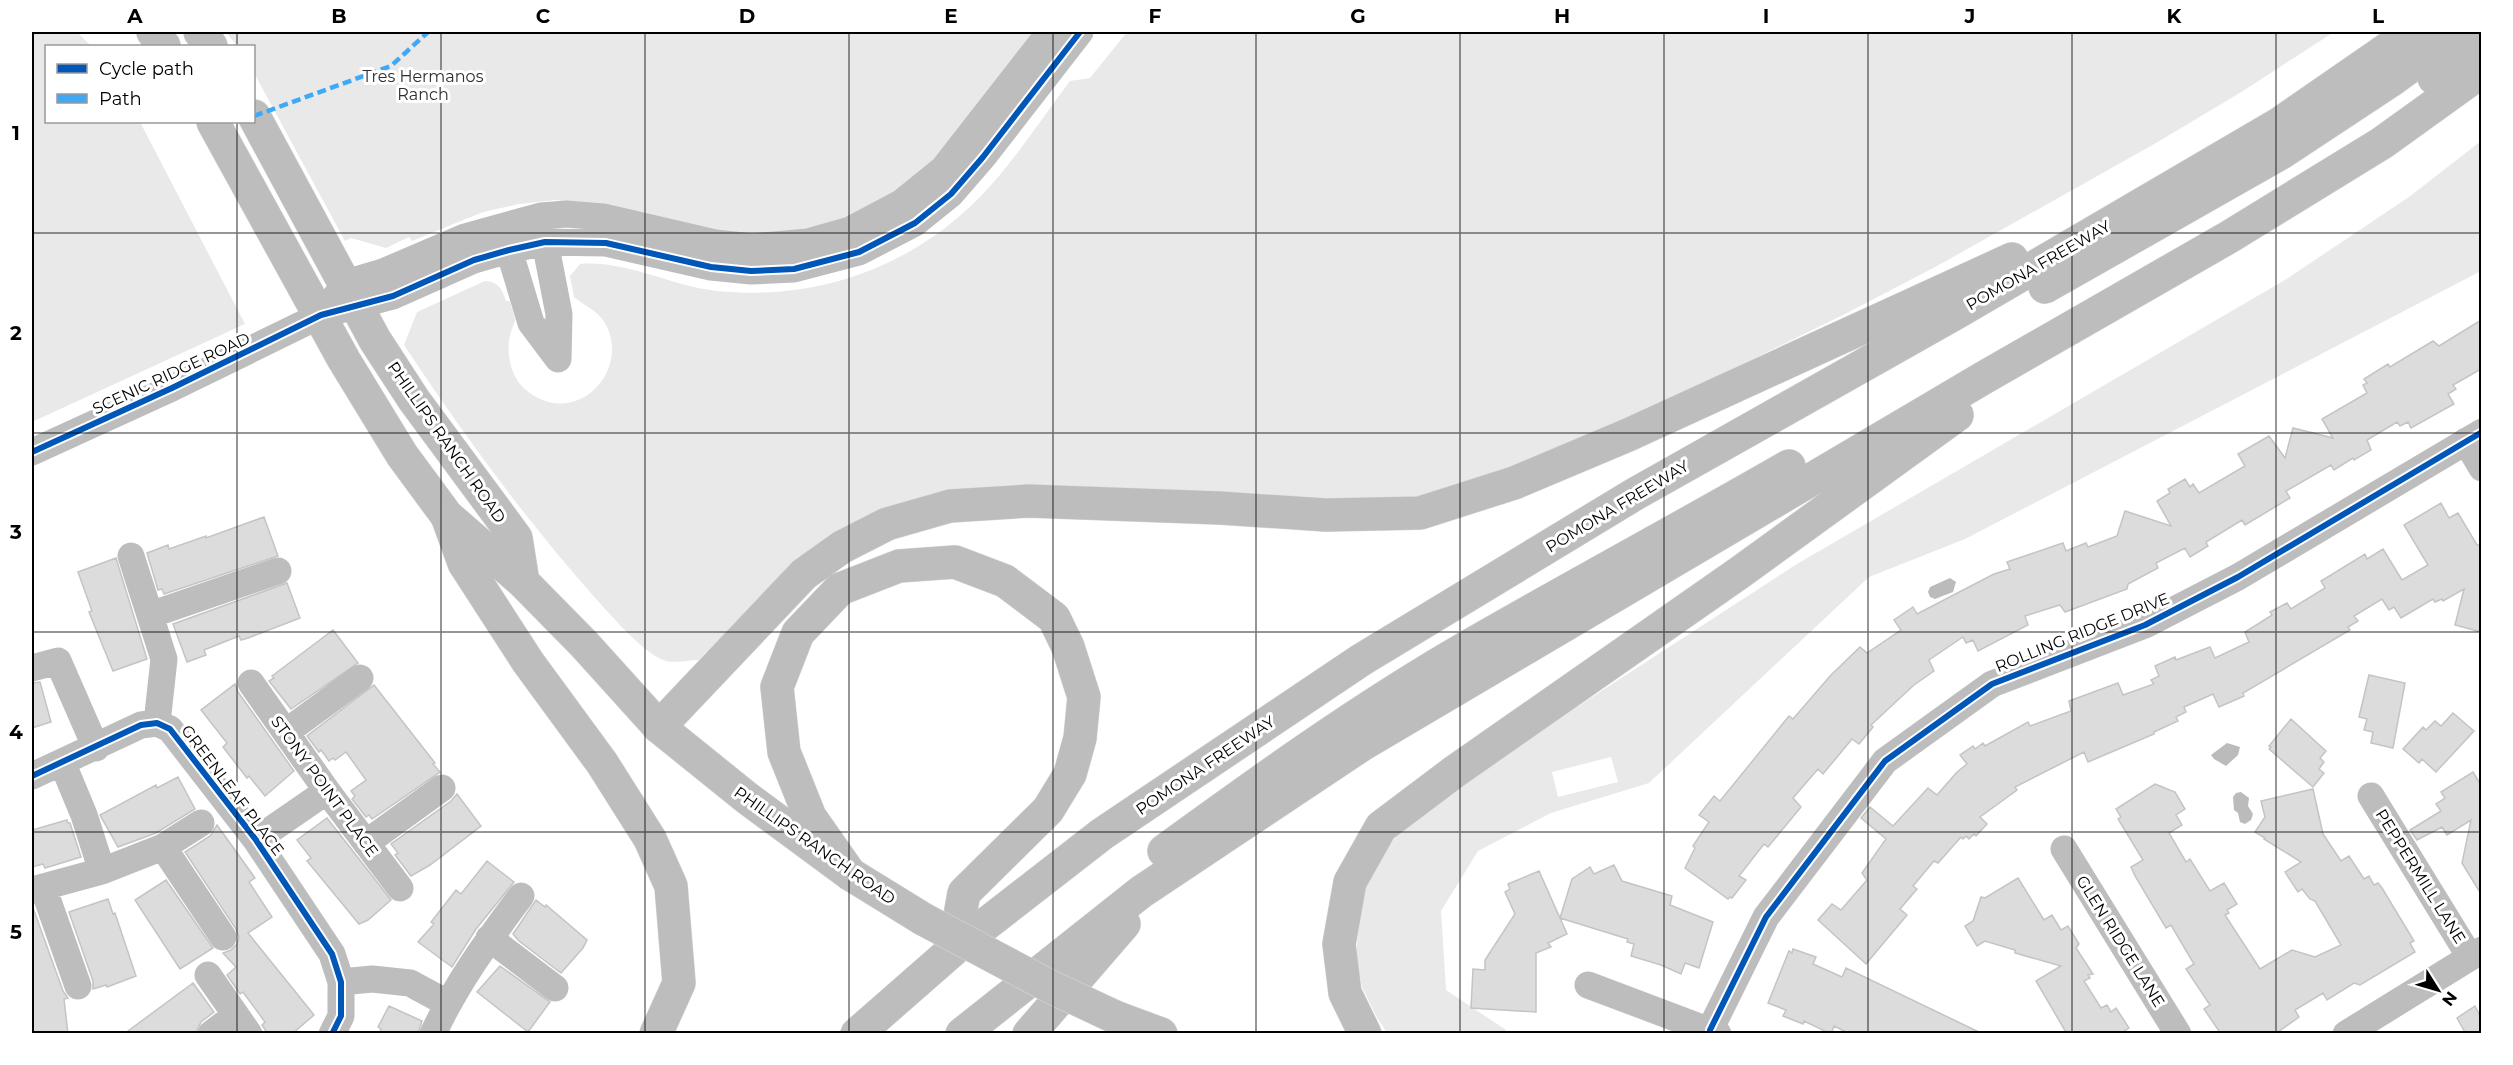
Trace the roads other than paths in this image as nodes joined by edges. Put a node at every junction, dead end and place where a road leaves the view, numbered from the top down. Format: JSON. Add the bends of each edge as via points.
{"nodes":[{"id":1,"x":153,"y":32,"type":"edge"},
{"id":2,"x":200,"y":32,"type":"edge"},
{"id":3,"x":1050,"y":32,"type":"edge"},
{"id":4,"x":1080,"y":32,"type":"edge"},
{"id":5,"x":2412,"y":32,"type":"edge"},
{"id":6,"x":2457,"y":32,"type":"edge"},
{"id":7,"x":2481,"y":42,"type":"edge"},
{"id":8,"x":163,"y":45,"type":"edge"},
{"id":9,"x":210,"y":45,"type":"edge"},
{"id":10,"x":2481,"y":71,"type":"edge"},
{"id":11,"x":255,"y":118,"type":"edge"},
{"id":12,"x":214,"y":123,"type":"edge"},
{"id":13,"x":2169,"y":188,"type":"junction"},
{"id":14,"x":545,"y":242,"type":"junction"},
{"id":15,"x":509,"y":250,"type":"junction"},
{"id":16,"x":352,"y":295,"type":"junction"},
{"id":17,"x":2104,"y":309,"type":"junction"},
{"id":18,"x":321,"y":315,"type":"junction"},
{"id":19,"x":1812,"y":394,"type":"junction"},
{"id":20,"x":2474,"y":437,"type":"edge"},
{"id":21,"x":32,"y":452,"type":"edge"},
{"id":22,"x":2481,"y":468,"type":"edge"},
{"id":23,"x":447,"y":516,"type":"junction"},
{"id":24,"x":131,"y":556,"type":"dead end"},
{"id":25,"x":278,"y":571,"type":"dead end"},
{"id":26,"x":523,"y":582,"type":"junction"},
{"id":27,"x":150,"y":615,"type":"junction"},
{"id":28,"x":32,"y":668,"type":"edge"},
{"id":29,"x":360,"y":678,"type":"dead end"},
{"id":30,"x":251,"y":683,"type":"dead end"},
{"id":31,"x":157,"y":723,"type":"junction"},
{"id":32,"x":659,"y":727,"type":"junction"},
{"id":33,"x":286,"y":732,"type":"junction"},
{"id":34,"x":96,"y":748,"type":"junction"},
{"id":35,"x":62,"y":762,"type":"junction"},
{"id":36,"x":32,"y":776,"type":"edge"},
{"id":37,"x":442,"y":788,"type":"dead end"},
{"id":38,"x":327,"y":791,"type":"junction"},
{"id":39,"x":2371,"y":796,"type":"dead end"},
{"id":40,"x":201,"y":823,"type":"dead end"},
{"id":41,"x":256,"y":840,"type":"junction"},
{"id":42,"x":366,"y":843,"type":"junction"},
{"id":43,"x":163,"y":847,"type":"junction"},
{"id":44,"x":2064,"y":849,"type":"dead end"},
{"id":45,"x":102,"y":872,"type":"junction"},
{"id":46,"x":1169,"y":873,"type":"junction"},
{"id":47,"x":850,"y":874,"type":"junction"},
{"id":48,"x":400,"y":888,"type":"dead end"},
{"id":49,"x":37,"y":889,"type":"edge"},
{"id":50,"x":521,"y":896,"type":"dead end"},
{"id":51,"x":222,"y":937,"type":"dead end"},
{"id":52,"x":489,"y":938,"type":"junction"},
{"id":53,"x":954,"y":949,"type":"junction"},
{"id":54,"x":2476,"y":953,"type":"edge"},
{"id":55,"x":208,"y":975,"type":"dead end"},
{"id":56,"x":341,"y":982,"type":"junction"},
{"id":57,"x":1588,"y":985,"type":"dead end"},
{"id":58,"x":78,"y":986,"type":"dead end"},
{"id":59,"x":555,"y":988,"type":"dead end"},
{"id":60,"x":902,"y":994,"type":"junction"},
{"id":61,"x":447,"y":1003,"type":"junction"},
{"id":62,"x":993,"y":1009,"type":"junction"},
{"id":63,"x":243,"y":1024,"type":"edge"},
{"id":64,"x":1124,"y":1025,"type":"edge"},
{"id":65,"x":1714,"y":1032,"type":"edge"},
{"id":66,"x":211,"y":1034,"type":"edge"},
{"id":67,"x":332,"y":1034,"type":"edge"},
{"id":68,"x":433,"y":1034,"type":"edge"},
{"id":69,"x":656,"y":1034,"type":"edge"},
{"id":70,"x":857,"y":1034,"type":"edge"},
{"id":71,"x":884,"y":1034,"type":"edge"},
{"id":72,"x":962,"y":1034,"type":"edge"},
{"id":73,"x":1029,"y":1034,"type":"edge"},
{"id":74,"x":1161,"y":1034,"type":"edge"},
{"id":75,"x":1365,"y":1034,"type":"edge"},
{"id":76,"x":2178,"y":1034,"type":"edge"},
{"id":77,"x":2346,"y":1034,"type":"edge"}],
"edges":[{"from":1,"to":8,"type":"main road"},
{"from":2,"to":9,"type":"main road"},
{"from":3,"to":16,"type":"street","via":[[943,169],[901,203],[850,230],[808,242],[752,247],[715,243],[603,217],[541,216],[465,237],[383,272]]},
{"from":4,"to":14,"type":"street","via":[[951,194],[915,223],[859,252],[794,269],[751,271],[711,267],[617,244]]},
{"from":5,"to":13,"type":"main road","name":"POMONA FREEWAY","via":[[2279,124]]},
{"from":6,"to":19,"type":"main road","via":[[2281,153],[1869,386]]},
{"from":7,"to":62,"type":"main road","via":[[2315,163],[1468,647],[1355,718],[1235,799],[1036,948]]},
{"from":10,"to":17,"type":"main road","via":[[2361,155]]},
{"from":11,"to":16,"type":"main road","name":"PHILLIPS RANCH ROAD"},
{"from":12,"to":18,"type":"main road","name":"PHILLIPS RANCH ROAD"},
{"from":13,"to":19,"type":"main road","name":"POMONA FREEWAY"},
{"from":13,"to":32,"type":"main road","via":[[1628,435],[1514,483],[1420,513],[1326,515],[1029,501],[950,506],[887,524],[842,547],[804,574]]},
{"from":14,"to":15,"type":"street"},
{"from":14,"to":15,"type":"street","via":[[560,314],[558,359],[531,323]]},
{"from":15,"to":16,"type":"street","via":[[474,260],[393,296]]},
{"from":16,"to":18,"type":"street","name":"SCENIC RIDGE ROAD"},
{"from":16,"to":26,"type":"main road","name":"PHILLIPS RANCH ROAD","via":[[375,340],[414,400],[516,538]]},
{"from":17,"to":46,"type":"main road","via":[[1363,744]]},
{"from":17,"to":75,"type":"main road","via":[[1381,827],[1350,882],[1339,944],[1345,993]]},
{"from":18,"to":21,"type":"street","name":"SCENIC RIDGE ROAD"},
{"from":18,"to":23,"type":"main road","name":"PHILLIPS RANCH ROAD","via":[[402,455]]},
{"from":19,"to":53,"type":"main road","name":"POMONA FREEWAY","via":[[1635,494],[1361,660],[1102,834]]},
{"from":20,"to":22,"type":"street"},
{"from":20,"to":65,"type":"street","name":"ROLLING RIDGE DRIVE","via":[[2238,577],[2145,625],[1992,684],[1885,762],[1766,917]]},
{"from":23,"to":26,"type":"main road","name":"PHILLIPS RANCH ROAD"},
{"from":23,"to":69,"type":"main road","via":[[464,563],[528,662],[602,763],[650,839],[670,886],[679,983]]},
{"from":24,"to":27,"type":"street"},
{"from":25,"to":27,"type":"street"},
{"from":26,"to":32,"type":"main road","name":"PHILLIPS RANCH ROAD"},
{"from":27,"to":31,"type":"street","via":[[164,659]]},
{"from":28,"to":34,"type":"street","via":[[58,661]]},
{"from":29,"to":33,"type":"street"},
{"from":30,"to":33,"type":"street","name":"STONY POINT PLACE"},
{"from":31,"to":34,"type":"street","name":"GREENLEAF PLACE","via":[[141,725]]},
{"from":31,"to":41,"type":"street","name":"GREENLEAF PLACE","via":[[170,729]]},
{"from":32,"to":47,"type":"main road","name":"PHILLIPS RANCH ROAD"},
{"from":33,"to":38,"type":"street","name":"STONY POINT PLACE"},
{"from":34,"to":35,"type":"street","name":"GREENLEAF PLACE"},
{"from":35,"to":36,"type":"street","name":"GREENLEAF PLACE"},
{"from":35,"to":45,"type":"street"},
{"from":37,"to":42,"type":"street"},
{"from":38,"to":41,"type":"street"},
{"from":38,"to":42,"type":"street","name":"STONY POINT PLACE"},
{"from":39,"to":54,"type":"street","name":"PEPPERMILL LANE"},
{"from":40,"to":43,"type":"street"},
{"from":41,"to":56,"type":"street","name":"GREENLEAF PLACE","via":[[332,954]]},
{"from":42,"to":48,"type":"street","name":"STONY POINT PLACE"},
{"from":43,"to":45,"type":"street"},
{"from":43,"to":51,"type":"street"},
{"from":44,"to":76,"type":"street","name":"GLEN RIDGE LANE"},
{"from":45,"to":49,"type":"street"},
{"from":46,"to":62,"type":"main road"},
{"from":46,"to":73,"type":"main road"},
{"from":47,"to":53,"type":"main road","via":[[810,817],[784,752],[777,687],[798,633],[840,588],[899,566],[955,562],[1005,581],[1054,618],[1068,646],[1084,697],[1080,738],[1070,774],[1048,810],[964,893]]},
{"from":47,"to":64,"type":"main road","name":"PHILLIPS RANCH ROAD","bridge":true},
{"from":49,"to":58,"type":"street"},
{"from":50,"to":52,"type":"street"},
{"from":52,"to":59,"type":"street"},
{"from":52,"to":61,"type":"street"},
{"from":53,"to":60,"type":"main road","name":"POMONA FREEWAY"},
{"from":54,"to":77,"type":"street"},
{"from":55,"to":63,"type":"street"},
{"from":56,"to":61,"type":"street","via":[[372,979],[410,983]]},
{"from":56,"to":67,"type":"street","name":"GREENLEAF PLACE","via":[[341,1016]]},
{"from":57,"to":65,"type":"street"},
{"from":60,"to":70,"type":"main road","name":"POMONA FREEWAY"},
{"from":60,"to":71,"type":"main road"},
{"from":61,"to":68,"type":"street"},
{"from":62,"to":72,"type":"main road"},
{"from":63,"to":66,"type":"street"},
{"from":64,"to":74,"type":"main road","name":"PHILLIPS RANCH ROAD"}]}
